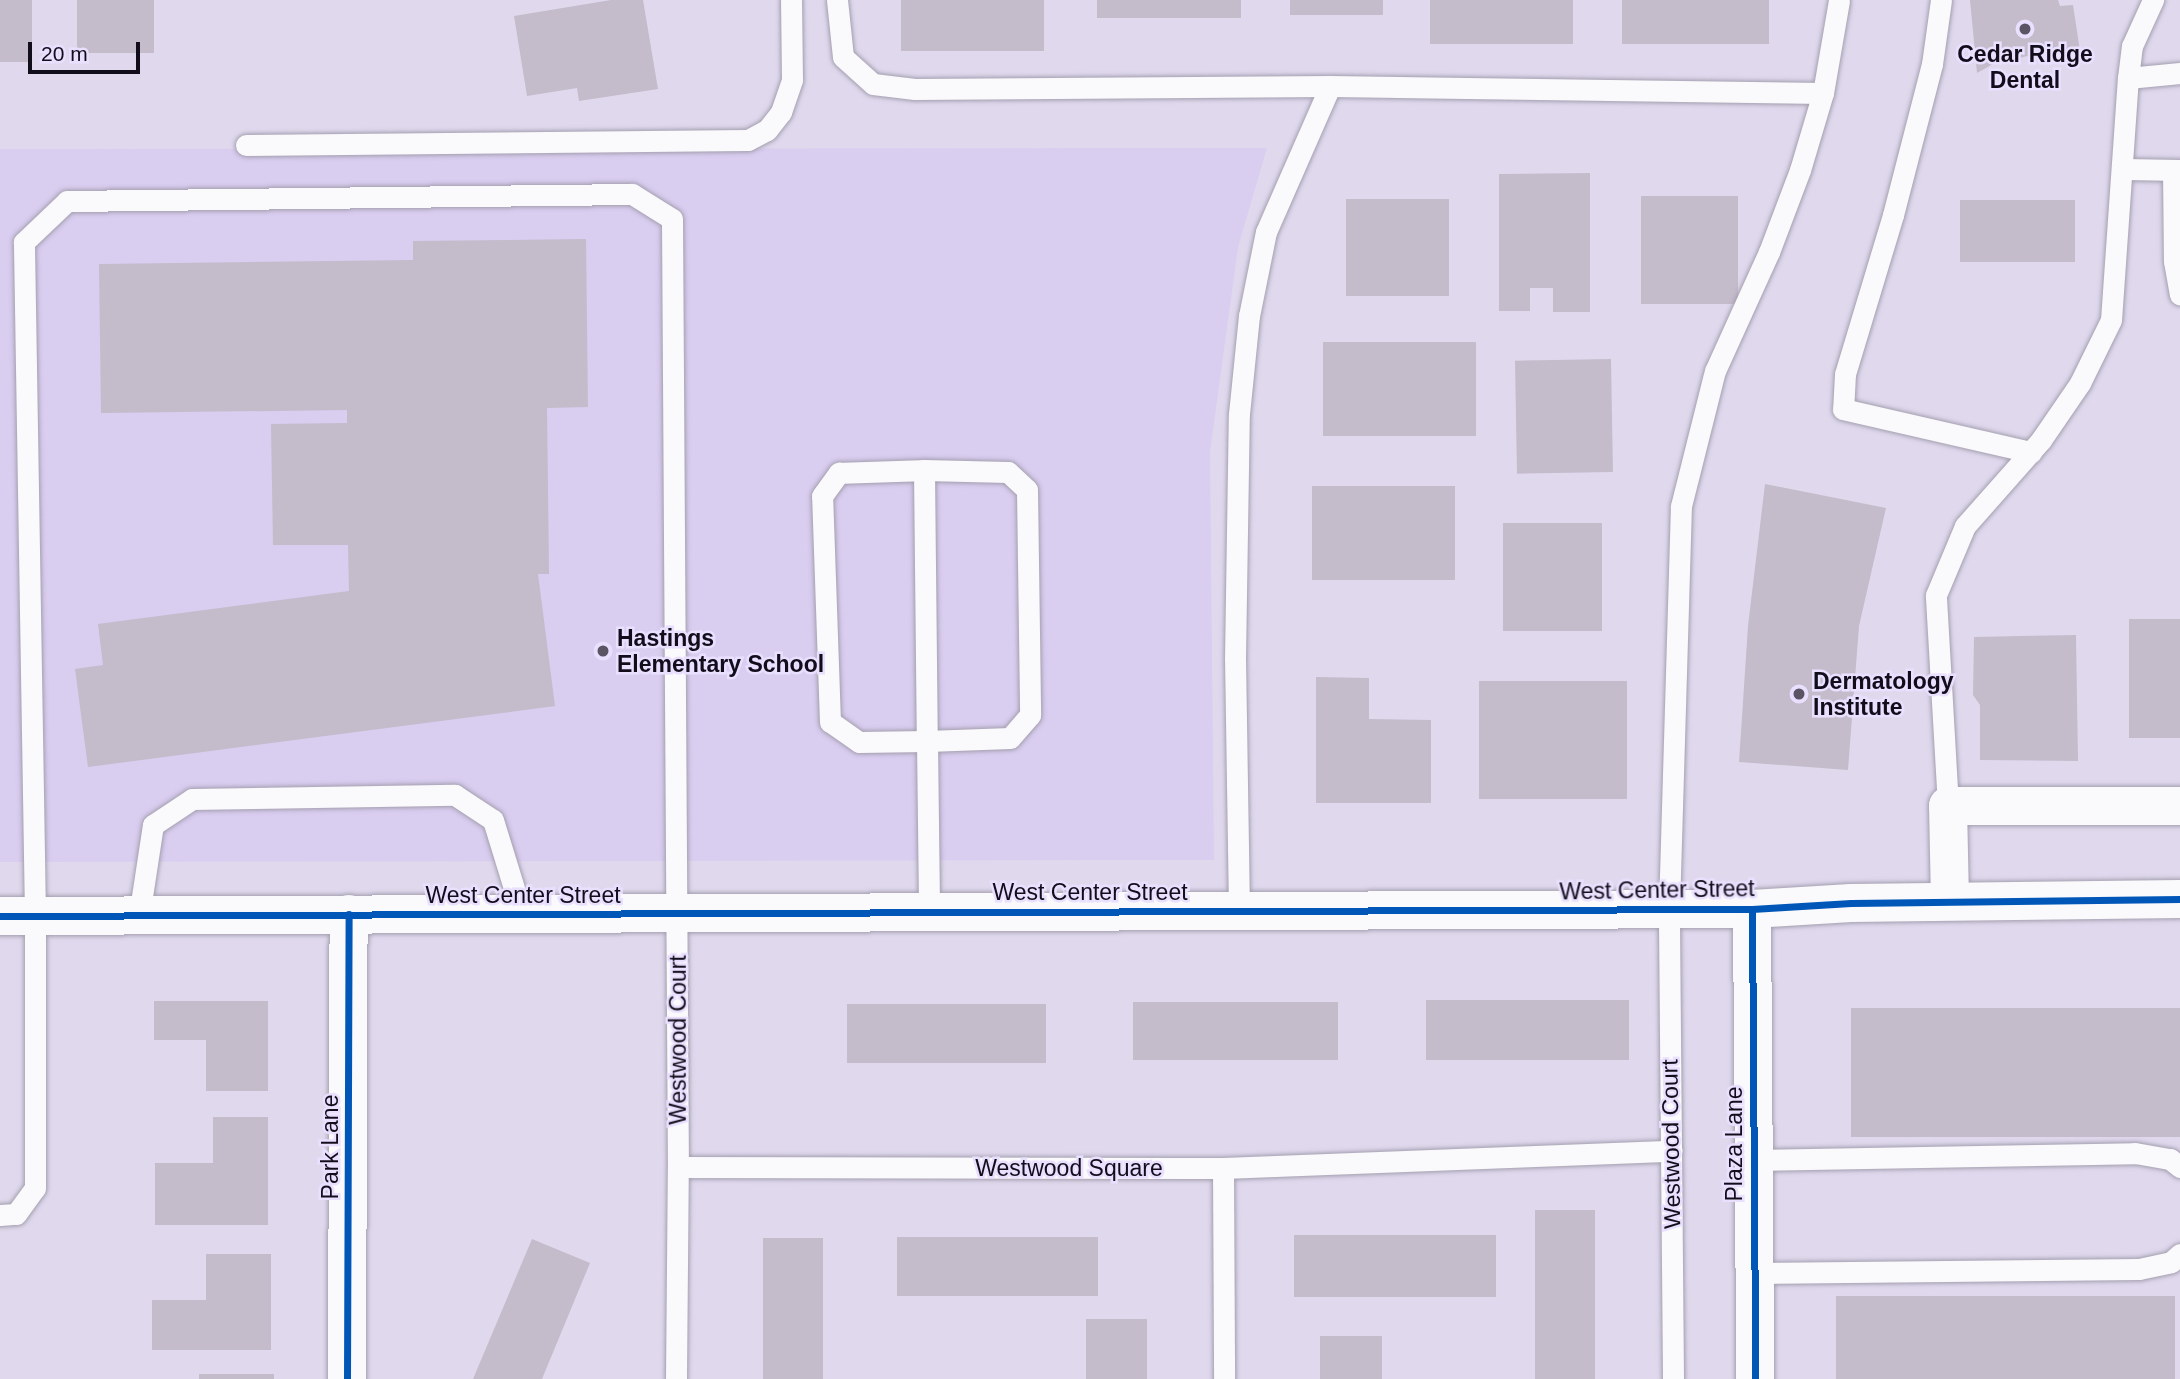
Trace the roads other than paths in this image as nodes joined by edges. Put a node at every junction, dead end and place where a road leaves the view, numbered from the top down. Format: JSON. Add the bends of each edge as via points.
{"nodes":[{"id":1,"x":791,"y":0,"type":"edge"},
{"id":2,"x":837,"y":0,"type":"edge"},
{"id":3,"x":1839,"y":0,"type":"edge"},
{"id":4,"x":1941,"y":0,"type":"edge"},
{"id":5,"x":2153,"y":0,"type":"edge"},
{"id":6,"x":2180,"y":74,"type":"edge"},
{"id":7,"x":2128,"y":78,"type":"junction"},
{"id":8,"x":1330,"y":86,"type":"junction"},
{"id":9,"x":1823,"y":93,"type":"junction"},
{"id":10,"x":246,"y":145,"type":"dead end"},
{"id":11,"x":2124,"y":169,"type":"junction"},
{"id":12,"x":2177,"y":170,"type":"edge"},
{"id":13,"x":2180,"y":294,"type":"edge"},
{"id":14,"x":2031,"y":452,"type":"junction"},
{"id":15,"x":924,"y":470,"type":"junction"},
{"id":16,"x":927,"y":741,"type":"junction"},
{"id":17,"x":1948,"y":806,"type":"junction"},
{"id":18,"x":2180,"y":806,"type":"edge"},
{"id":19,"x":2180,"y":900,"type":"edge"},
{"id":20,"x":1950,"y":901,"type":"junction"},
{"id":21,"x":1669,"y":909,"type":"junction"},
{"id":22,"x":1752,"y":909,"type":"junction"},
{"id":23,"x":1239,"y":911,"type":"junction"},
{"id":24,"x":929,"y":912,"type":"junction"},
{"id":25,"x":677,"y":913,"type":"junction"},
{"id":26,"x":349,"y":914,"type":"junction"},
{"id":27,"x":522,"y":914,"type":"junction"},
{"id":28,"x":18,"y":916,"type":"edge"},
{"id":29,"x":139,"y":916,"type":"junction"},
{"id":30,"x":1672,"y":1151,"type":"junction"},
{"id":31,"x":1753,"y":1160,"type":"junction"},
{"id":32,"x":678,"y":1167,"type":"junction"},
{"id":33,"x":2180,"y":1167,"type":"edge"},
{"id":34,"x":1223,"y":1168,"type":"junction"},
{"id":35,"x":0,"y":1214,"type":"edge"},
{"id":36,"x":2180,"y":1254,"type":"edge"},
{"id":37,"x":1754,"y":1273,"type":"junction"},
{"id":38,"x":346,"y":1379,"type":"edge"},
{"id":39,"x":676,"y":1379,"type":"edge"},
{"id":40,"x":1224,"y":1379,"type":"edge"},
{"id":41,"x":1672,"y":1379,"type":"edge"},
{"id":42,"x":1755,"y":1379,"type":"edge"}],
"edges":[{"from":1,"to":10,"type":"lane","via":[[792,80],[781,112],[767,130],[748,140]]},
{"from":2,"to":8,"type":"lane","via":[[843,57],[873,84],[915,89]]},
{"from":3,"to":9,"type":"lane","name":"Westwood Court"},
{"from":4,"to":14,"type":"lane","via":[[1932,64],[1894,215],[1845,374],[1843,409]]},
{"from":5,"to":7,"type":"lane","via":[[2132,46]]},
{"from":6,"to":7,"type":"lane"},
{"from":7,"to":11,"type":"lane","via":[[2121,131]]},
{"from":8,"to":9,"type":"lane"},
{"from":8,"to":23,"type":"lane","via":[[1266,232],[1249,316],[1239,414]]},
{"from":9,"to":21,"type":"lane","name":"Westwood Court","via":[[1769,252],[1715,371],[1683,493]]},
{"from":11,"to":12,"type":"lane"},
{"from":11,"to":14,"type":"lane","via":[[2111,320],[2080,383]]},
{"from":12,"to":13,"type":"lane","via":[[2174,261]]},
{"from":14,"to":17,"type":"lane","via":[[1965,526],[1936,595]]},
{"from":15,"to":16,"type":"lane"},
{"from":15,"to":16,"type":"lane","via":[[839,473],[822,496],[830,722],[859,742]]},
{"from":15,"to":16,"type":"lane","via":[[1008,472],[1027,490],[1030,715],[1010,738]]},
{"from":16,"to":24,"type":"lane"},
{"from":17,"to":18,"type":"street"},
{"from":17,"to":20,"type":"street"},
{"from":19,"to":20,"type":"street","name":"West Center Street"},
{"from":20,"to":22,"type":"street","name":"West Center Street"},
{"from":21,"to":22,"type":"street","name":"West Center Street"},
{"from":21,"to":23,"type":"street","name":"West Center Street"},
{"from":21,"to":30,"type":"lane","name":"Westwood Court"},
{"from":22,"to":31,"type":"street","name":"Plaza Lane"},
{"from":23,"to":24,"type":"street","name":"West Center Street"},
{"from":24,"to":25,"type":"street","name":"West Center Street"},
{"from":25,"to":27,"type":"street","name":"West Center Street"},
{"from":25,"to":28,"type":"lane","name":"Westwood Court","via":[[672,219],[632,194],[67,201],[24,242]]},
{"from":25,"to":32,"type":"lane","name":"Westwood Court"},
{"from":26,"to":27,"type":"street","name":"West Center Street"},
{"from":26,"to":29,"type":"street","name":"West Center Street"},
{"from":26,"to":38,"type":"street","name":"Park Lane"},
{"from":27,"to":29,"type":"lane","via":[[493,820],[455,795],[192,799],[153,825]]},
{"from":28,"to":29,"type":"street","name":"West Center Street"},
{"from":28,"to":35,"type":"lane","via":[[35,1188],[16,1214]]},
{"from":30,"to":34,"type":"lane","name":"Westwood Square"},
{"from":30,"to":41,"type":"lane","name":"Westwood Court"},
{"from":31,"to":33,"type":"lane","via":[[2135,1153],[2170,1158]]},
{"from":31,"to":37,"type":"street","name":"Plaza Lane"},
{"from":32,"to":34,"type":"lane","name":"Westwood Square"},
{"from":32,"to":39,"type":"lane"},
{"from":34,"to":40,"type":"lane"},
{"from":36,"to":37,"type":"lane","via":[[2171,1262],[2139,1269]]},
{"from":37,"to":42,"type":"street","name":"Plaza Lane"}]}
